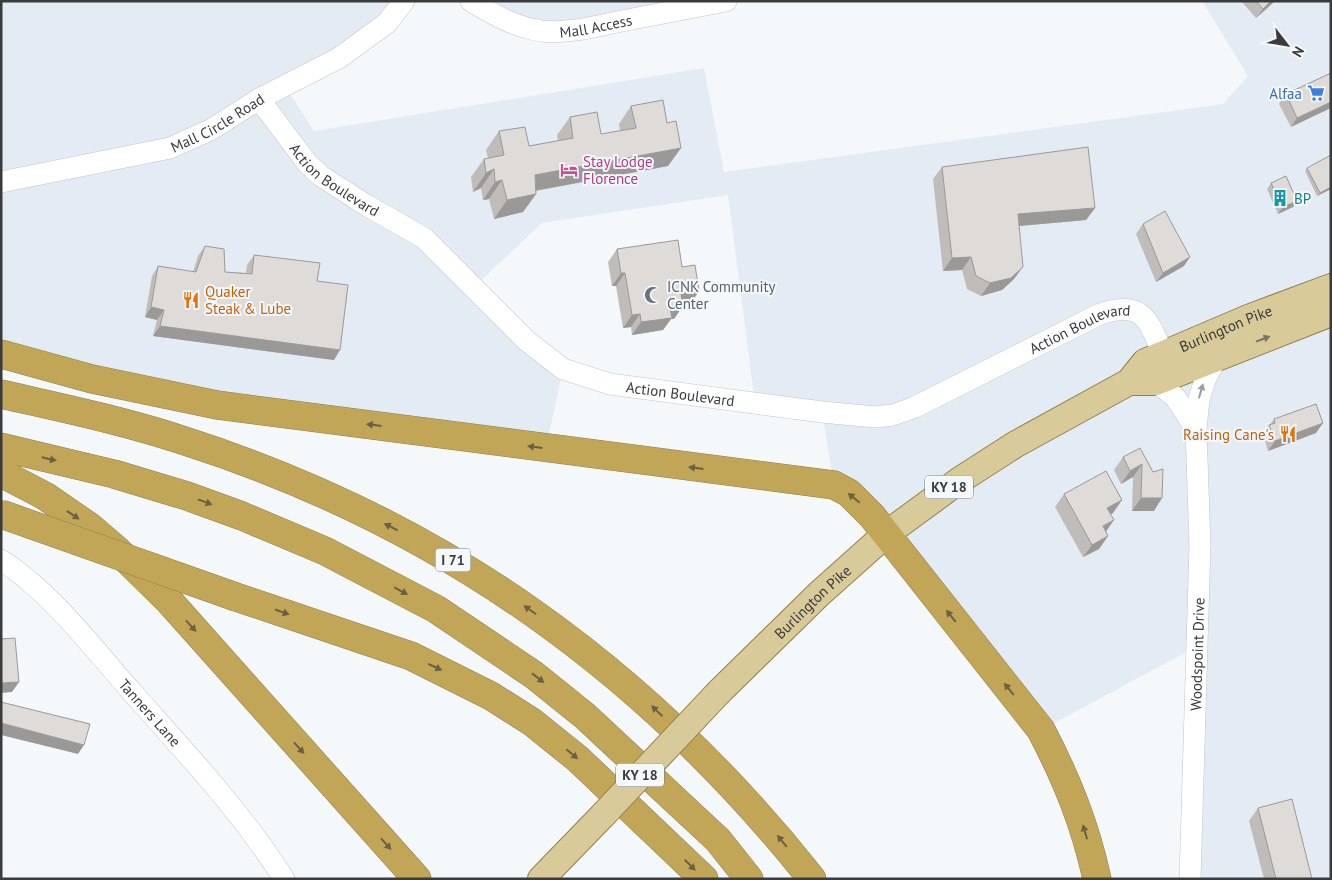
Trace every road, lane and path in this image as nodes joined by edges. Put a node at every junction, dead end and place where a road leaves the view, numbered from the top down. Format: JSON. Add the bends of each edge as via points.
{"nodes":[{"id":1,"x":404,"y":1,"type":"edge"},
{"id":2,"x":471,"y":1,"type":"edge"},
{"id":3,"x":726,"y":1,"type":"edge"},
{"id":4,"x":259,"y":99,"type":"junction"},
{"id":5,"x":1,"y":182,"type":"edge"},
{"id":6,"x":1331,"y":287,"type":"edge"},
{"id":7,"x":1331,"y":313,"type":"edge"},
{"id":8,"x":1,"y":354,"type":"edge"},
{"id":9,"x":1163,"y":354,"type":"junction"},
{"id":10,"x":1217,"y":357,"type":"junction"},
{"id":11,"x":1129,"y":382,"type":"junction"},
{"id":12,"x":1156,"y":382,"type":"junction"},
{"id":13,"x":1,"y":394,"type":"edge"},
{"id":14,"x":1196,"y":428,"type":"junction"},
{"id":15,"x":1,"y":447,"type":"edge"},
{"id":16,"x":1,"y":473,"type":"edge"},
{"id":17,"x":1,"y":514,"type":"edge"},
{"id":18,"x":886,"y":534,"type":"junction"},
{"id":19,"x":1,"y":560,"type":"edge"},
{"id":20,"x":284,"y":879,"type":"edge"},
{"id":21,"x":417,"y":879,"type":"edge"},
{"id":22,"x":541,"y":879,"type":"edge"},
{"id":23,"x":704,"y":879,"type":"edge"},
{"id":24,"x":748,"y":879,"type":"edge"},
{"id":25,"x":812,"y":879,"type":"edge"},
{"id":26,"x":1097,"y":879,"type":"edge"},
{"id":27,"x":1190,"y":879,"type":"edge"}],
"edges":[{"from":1,"to":4,"type":"street","name":"Mall Circle Road","via":[[387,23],[360,44]]},
{"from":2,"to":3,"type":"street","name":"Mall Access","via":[[496,17],[517,25],[543,31],[565,31]]},
{"from":4,"to":5,"type":"street","name":"Mall Circle Road","via":[[212,129],[170,148]]},
{"from":4,"to":9,"type":"street","name":"Action Boulevard","via":[[308,164],[321,176],[424,238],[548,360],[575,374],[610,384],[875,417],[916,407],[1112,310],[1142,315],[1150,324]]},
{"from":6,"to":9,"type":"main road","name":"Burlington Pike","number":"KY 18"},
{"from":10,"to":7,"type":"main road","name":"Burlington Pike","number":"KY 18","one_way":true},
{"from":18,"to":8,"type":"highway","one_way":true,"via":[[861,503],[834,486],[217,405],[92,379]]},
{"from":9,"to":11,"type":"main road","name":"Burlington Pike","number":"KY 18","via":[[1145,362]]},
{"from":10,"to":12,"type":"main road","name":"Burlington Pike","number":"KY 18"},
{"from":14,"to":10,"type":"street","name":"Woodspoint Drive","one_way":true,"via":[[1199,399]]},
{"from":11,"to":12,"type":"main road","name":"Burlington Pike","number":"KY 18"},
{"from":11,"to":18,"type":"main road","name":"Burlington Pike","number":"KY 18","via":[[1005,450]]},
{"from":12,"to":14,"type":"street","via":[[1175,397]]},
{"from":25,"to":13,"type":"highway","number":"I 71","one_way":true,"via":[[752,806],[651,706],[575,643],[477,574],[324,493],[230,456],[174,437]]},
{"from":14,"to":27,"type":"street","name":"Woodspoint Drive","via":[[1200,555]]},
{"from":15,"to":24,"type":"highway","one_way":true,"via":[[114,474],[242,516],[325,551],[436,609],[534,675],[585,716],[718,840]]},
{"from":16,"to":21,"type":"highway","one_way":true,"via":[[53,502],[118,550],[170,602]]},
{"from":17,"to":23,"type":"highway","one_way":true,"bridge":true,"via":[[411,656],[492,696],[532,722],[578,759]]},
{"from":18,"to":22,"type":"main road","name":"Burlington Pike","number":"KY 18","bridge":true,"via":[[818,594],[719,692]]},
{"from":26,"to":18,"type":"highway","one_way":true,"via":[[1079,812],[1041,730]]},
{"from":19,"to":20,"type":"street","name":"Tanners Lane","via":[[39,589],[114,672],[231,808]]}]}
